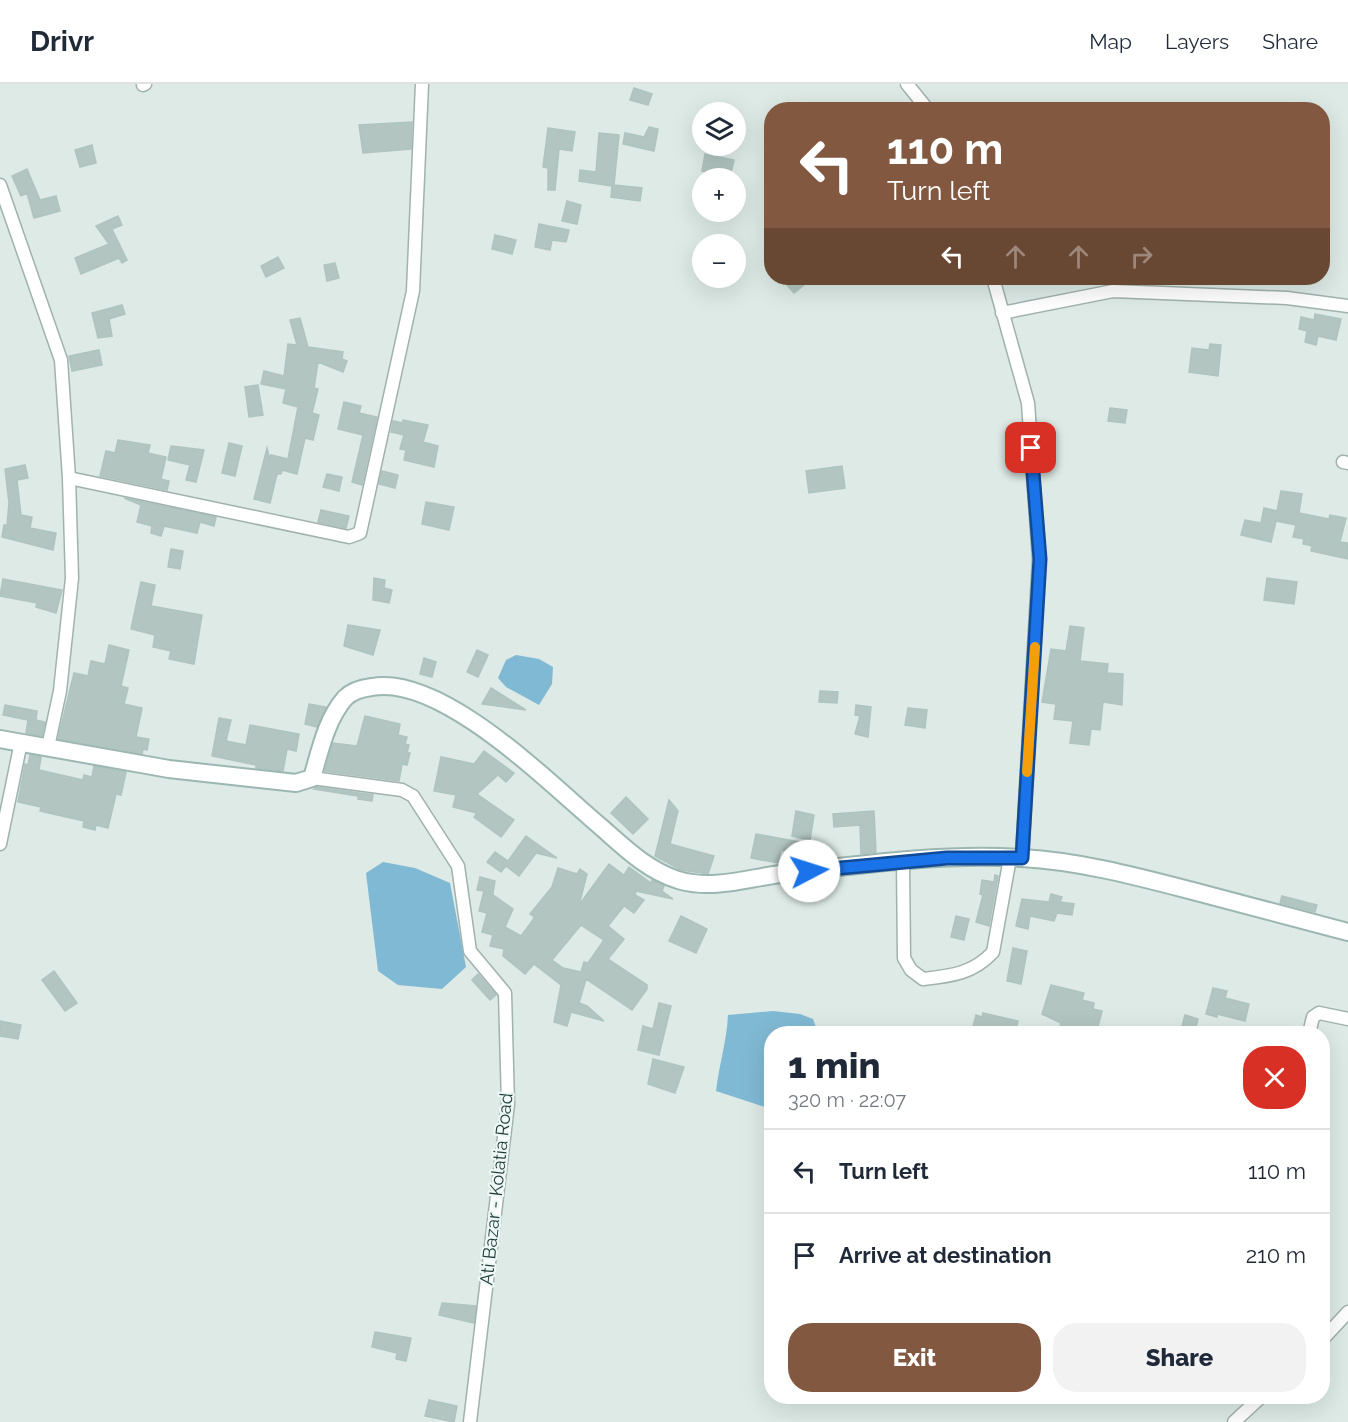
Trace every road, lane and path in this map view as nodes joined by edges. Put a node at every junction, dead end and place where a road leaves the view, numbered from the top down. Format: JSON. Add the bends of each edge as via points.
{"nodes":[{"id":1,"x":422,"y":84,"type":"edge"},
{"id":2,"x":907,"y":84,"type":"edge"},
{"id":3,"x":922,"y":102,"type":"edge"},
{"id":4,"x":0,"y":185,"type":"edge"},
{"id":5,"x":995,"y":285,"type":"edge"},
{"id":6,"x":1348,"y":306,"type":"edge"},
{"id":7,"x":1002,"y":313,"type":"junction"},
{"id":8,"x":69,"y":478,"type":"junction"},
{"id":9,"x":0,"y":739,"type":"edge"},
{"id":10,"x":21,"y":742,"type":"junction"},
{"id":11,"x":48,"y":747,"type":"junction"},
{"id":12,"x":312,"y":778,"type":"junction"},
{"id":13,"x":0,"y":844,"type":"edge"},
{"id":14,"x":1016,"y":858,"type":"junction"},
{"id":15,"x":903,"y":862,"type":"junction"},
{"id":16,"x":1348,"y":932,"type":"edge"},
{"id":17,"x":1348,"y":1019,"type":"edge"},
{"id":18,"x":1311,"y":1026,"type":"edge"},
{"id":19,"x":1348,"y":1312,"type":"edge"},
{"id":20,"x":1330,"y":1331,"type":"edge"},
{"id":21,"x":1253,"y":1404,"type":"edge"},
{"id":22,"x":470,"y":1422,"type":"edge"},
{"id":23,"x":1234,"y":1422,"type":"edge"}],
"edges":[{"from":1,"to":8,"type":"street","via":[[413,291],[360,533],[349,537]]},
{"from":2,"to":3,"type":"street"},
{"from":4,"to":8,"type":"street","via":[[60,360]]},
{"from":5,"to":7,"type":"street"},
{"from":6,"to":7,"type":"street","via":[[1287,298],[1113,291]]},
{"from":7,"to":14,"type":"street","via":[[1028,403],[1040,559]]},
{"from":8,"to":11,"type":"street","via":[[72,578],[60,691]]},
{"from":9,"to":10,"type":"main road"},
{"from":10,"to":11,"type":"main road"},
{"from":10,"to":13,"type":"street"},
{"from":11,"to":12,"type":"main road","via":[[170,769],[296,783]]},
{"from":12,"to":15,"type":"main road","via":[[330,720],[347,695],[386,684],[408,687],[495,736],[644,864],[678,880],[713,886],[785,873]]},
{"from":12,"to":22,"type":"street","name":"Ati Bazar - Kolatia Road","via":[[402,790],[413,796],[458,866],[470,951],[505,993],[508,1104]]},
{"from":14,"to":15,"type":"main road"},
{"from":14,"to":15,"type":"street","via":[[993,952],[957,976],[923,979],[904,958]]},
{"from":14,"to":16,"type":"main road","via":[[1094,868]]},
{"from":17,"to":18,"type":"street","via":[[1319,1013]]},
{"from":19,"to":20,"type":"street"},
{"from":21,"to":23,"type":"street"}]}
